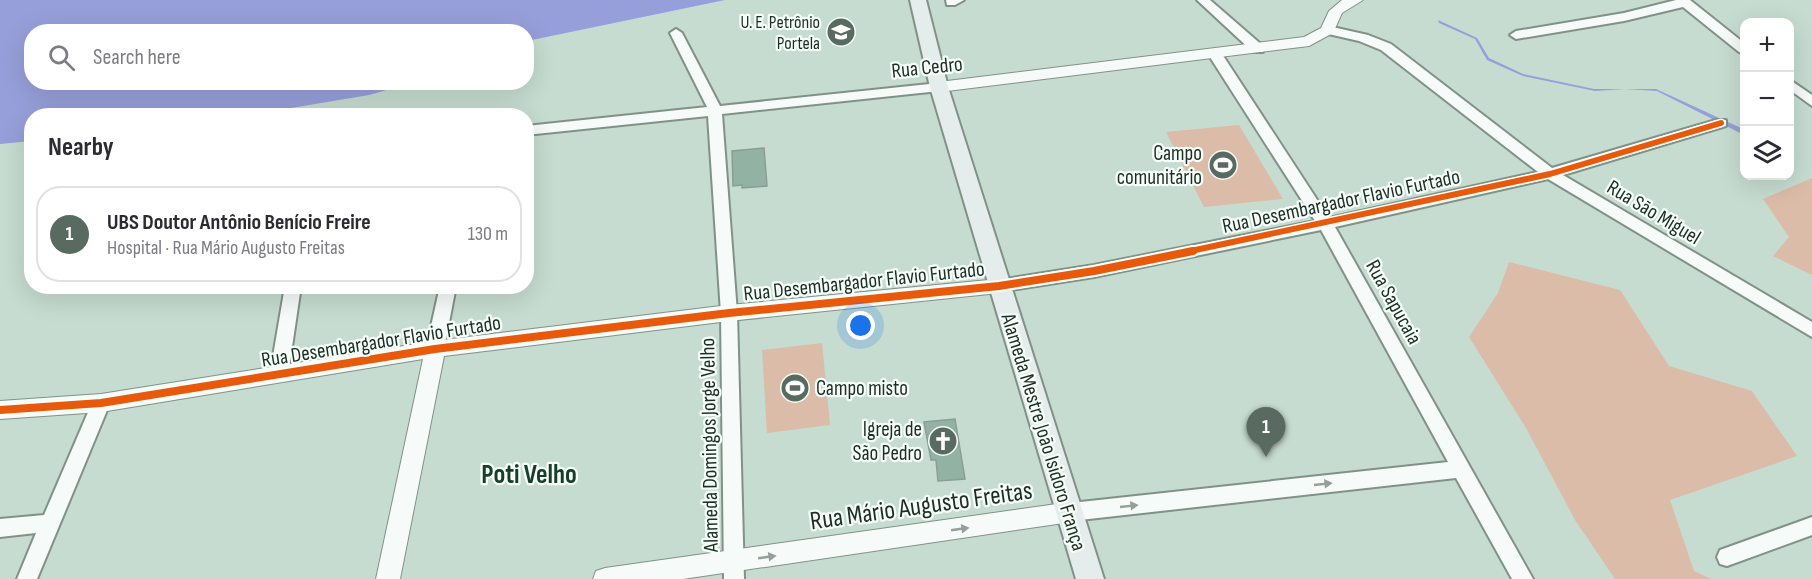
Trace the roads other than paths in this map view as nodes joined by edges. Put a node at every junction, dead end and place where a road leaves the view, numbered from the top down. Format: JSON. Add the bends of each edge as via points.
{"nodes":[{"id":1,"x":918,"y":0,"type":"edge"},
{"id":2,"x":1203,"y":0,"type":"edge"},
{"id":3,"x":1356,"y":0,"type":"edge"},
{"id":4,"x":1684,"y":1,"type":"edge"},
{"id":5,"x":1328,"y":30,"type":"junction"},
{"id":6,"x":676,"y":33,"type":"dead end"},
{"id":7,"x":1516,"y":35,"type":"dead end"},
{"id":8,"x":1740,"y":46,"type":"edge"},
{"id":9,"x":1258,"y":49,"type":"junction"},
{"id":10,"x":1215,"y":54,"type":"junction"},
{"id":11,"x":939,"y":87,"type":"junction"},
{"id":12,"x":1794,"y":87,"type":"edge"},
{"id":13,"x":1812,"y":102,"type":"edge"},
{"id":14,"x":715,"y":110,"type":"junction"},
{"id":15,"x":1720,"y":123,"type":"dead end"},
{"id":16,"x":534,"y":130,"type":"edge"},
{"id":17,"x":1550,"y":174,"type":"junction"},
{"id":18,"x":1325,"y":224,"type":"junction"},
{"id":19,"x":999,"y":286,"type":"junction"},
{"id":20,"x":291,"y":294,"type":"edge"},
{"id":21,"x":446,"y":294,"type":"edge"},
{"id":22,"x":729,"y":313,"type":"junction"},
{"id":23,"x":1812,"y":330,"type":"edge"},
{"id":24,"x":435,"y":349,"type":"junction"},
{"id":25,"x":279,"y":374,"type":"junction"},
{"id":26,"x":101,"y":403,"type":"junction"},
{"id":27,"x":0,"y":410,"type":"edge"},
{"id":28,"x":1461,"y":469,"type":"junction"},
{"id":29,"x":1071,"y":512,"type":"junction"},
{"id":30,"x":50,"y":523,"type":"junction"},
{"id":31,"x":1812,"y":526,"type":"edge"},
{"id":32,"x":0,"y":528,"type":"edge"},
{"id":33,"x":1727,"y":557,"type":"dead end"},
{"id":34,"x":734,"y":570,"type":"edge"},
{"id":35,"x":27,"y":579,"type":"edge"},
{"id":36,"x":388,"y":579,"type":"edge"},
{"id":37,"x":605,"y":579,"type":"edge"},
{"id":38,"x":1090,"y":579,"type":"edge"},
{"id":39,"x":1523,"y":579,"type":"edge"}],
"edges":[{"from":1,"to":11,"type":"main road","name":"Alameda Mestre João Isidoro França"},
{"from":2,"to":9,"type":"street"},
{"from":3,"to":5,"type":"street","via":[[1337,7]]},
{"from":4,"to":7,"type":"street","via":[[1624,17]]},
{"from":4,"to":8,"type":"street"},
{"from":5,"to":9,"type":"street","name":"Rua Cedro","via":[[1309,41]]},
{"from":5,"to":17,"type":"street","name":"Rua São Miguel","via":[[1386,47]]},
{"from":6,"to":14,"type":"street","name":"Alameda Domingos Jorge Velho"},
{"from":9,"to":10,"type":"street","name":"Rua Cedro"},
{"from":10,"to":11,"type":"street","name":"Rua Cedro"},
{"from":10,"to":18,"type":"street","name":"Rua Sapucaia"},
{"from":11,"to":14,"type":"street","name":"Rua Cedro"},
{"from":11,"to":19,"type":"main road","name":"Alameda Mestre João Isidoro França"},
{"from":12,"to":13,"type":"street"},
{"from":14,"to":16,"type":"street","name":"Rua Cedro"},
{"from":14,"to":22,"type":"street","name":"Alameda Domingos Jorge Velho"},
{"from":15,"to":17,"type":"street","name":"Rua Desembargador Flavio Furtado"},
{"from":17,"to":18,"type":"street","name":"Rua Desembargador Flavio Furtado"},
{"from":17,"to":23,"type":"street","name":"Rua São Miguel"},
{"from":18,"to":19,"type":"street","name":"Rua Desembargador Flavio Furtado","via":[[1094,272]]},
{"from":18,"to":28,"type":"street","name":"Rua Sapucaia"},
{"from":19,"to":22,"type":"street","name":"Rua Desembargador Flavio Furtado"},
{"from":19,"to":29,"type":"main road","name":"Alameda Mestre João Isidoro França"},
{"from":20,"to":25,"type":"street"},
{"from":21,"to":24,"type":"street"},
{"from":22,"to":24,"type":"street","name":"Rua Desembargador Flavio Furtado"},
{"from":22,"to":34,"type":"street","name":"Alameda Domingos Jorge Velho"},
{"from":24,"to":25,"type":"street","name":"Rua Desembargador Flavio Furtado"},
{"from":24,"to":36,"type":"street"},
{"from":25,"to":26,"type":"street","name":"Rua Desembargador Flavio Furtado"},
{"from":26,"to":27,"type":"street","name":"Rua Desembargador Flavio Furtado"},
{"from":26,"to":30,"type":"street"},
{"from":29,"to":28,"type":"street","name":"Rua Mário Augusto Freitas","one_way":true},
{"from":28,"to":39,"type":"street","name":"Rua Sapucaia"},
{"from":34,"to":29,"type":"street","name":"Rua Mário Augusto Freitas","one_way":true},
{"from":29,"to":38,"type":"main road","name":"Alameda Mestre João Isidoro França"},
{"from":30,"to":32,"type":"street"},
{"from":30,"to":35,"type":"street"},
{"from":31,"to":33,"type":"street"},
{"from":34,"to":37,"type":"street","name":"Rua Mário Augusto Freitas"}]}
